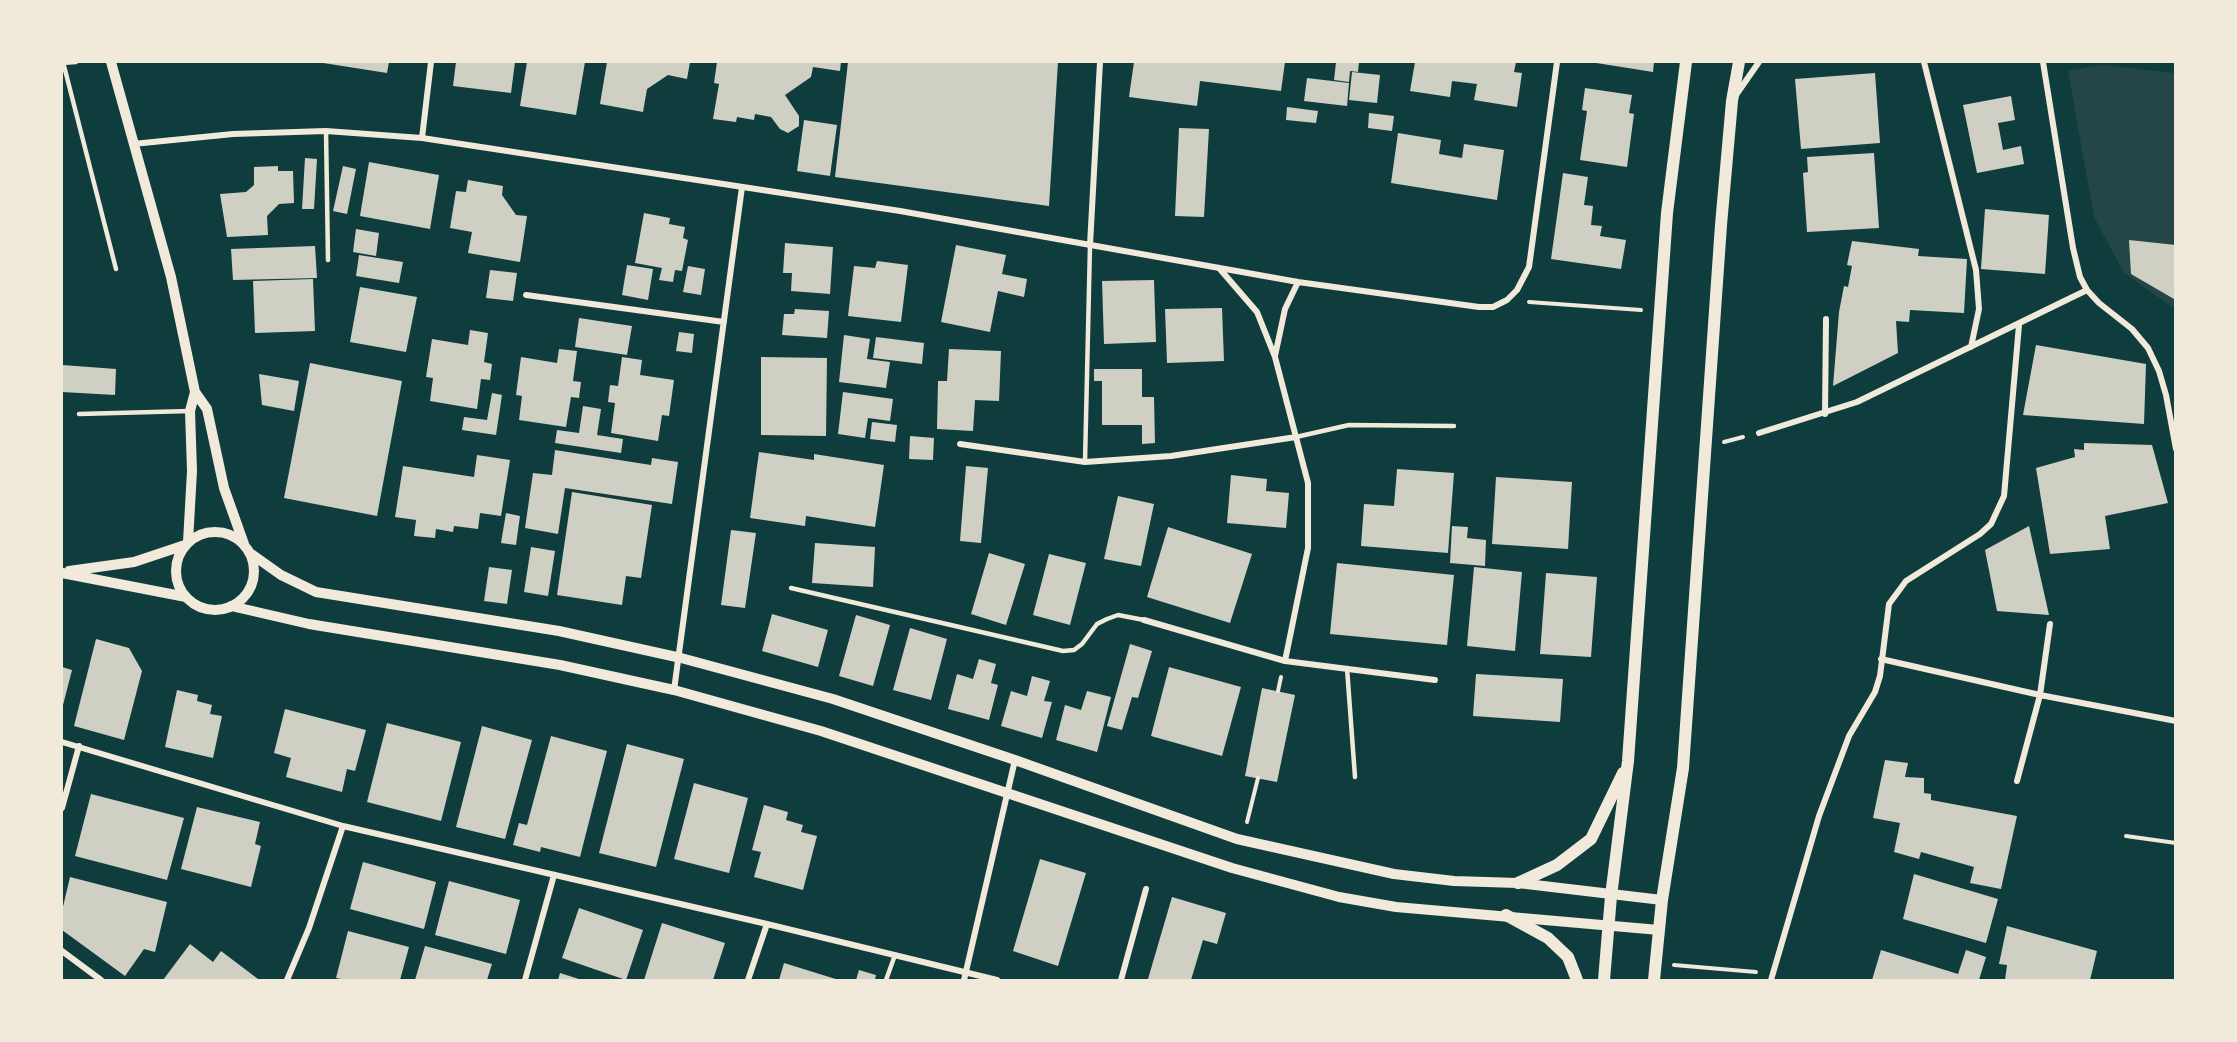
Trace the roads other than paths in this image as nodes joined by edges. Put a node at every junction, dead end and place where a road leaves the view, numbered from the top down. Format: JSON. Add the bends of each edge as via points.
{"nodes":[{"id":1,"x":76,"y":62,"type":"edge"},
{"id":2,"x":111,"y":62,"type":"edge"},
{"id":3,"x":431,"y":62,"type":"edge"},
{"id":4,"x":1100,"y":62,"type":"edge"},
{"id":5,"x":1557,"y":62,"type":"edge"},
{"id":6,"x":1686,"y":62,"type":"edge"},
{"id":7,"x":1739,"y":62,"type":"edge"},
{"id":8,"x":1759,"y":62,"type":"edge"},
{"id":9,"x":1924,"y":62,"type":"edge"},
{"id":10,"x":2043,"y":62,"type":"edge"},
{"id":11,"x":62,"y":63,"type":"edge"},
{"id":12,"x":1732,"y":101,"type":"junction"},
{"id":13,"x":326,"y":131,"type":"junction"},
{"id":14,"x":422,"y":138,"type":"junction"},
{"id":15,"x":132,"y":144,"type":"junction"},
{"id":16,"x":742,"y":187,"type":"junction"},
{"id":17,"x":1090,"y":245,"type":"junction"},
{"id":18,"x":328,"y":260,"type":"dead end"},
{"id":19,"x":1219,"y":267,"type":"junction"},
{"id":20,"x":116,"y":269,"type":"dead end"},
{"id":21,"x":1298,"y":282,"type":"junction"},
{"id":22,"x":2087,"y":290,"type":"junction"},
{"id":23,"x":526,"y":295,"type":"dead end"},
{"id":24,"x":1826,"y":320,"type":"dead end"},
{"id":25,"x":724,"y":322,"type":"junction"},
{"id":26,"x":2019,"y":325,"type":"junction"},
{"id":27,"x":1971,"y":347,"type":"junction"},
{"id":28,"x":1275,"y":357,"type":"junction"},
{"id":29,"x":195,"y":392,"type":"junction"},
{"id":30,"x":190,"y":411,"type":"junction"},
{"id":31,"x":79,"y":414,"type":"dead end"},
{"id":32,"x":1825,"y":414,"type":"junction"},
{"id":33,"x":1454,"y":426,"type":"dead end"},
{"id":34,"x":1759,"y":433,"type":"road end"},
{"id":35,"x":1296,"y":437,"type":"junction"},
{"id":36,"x":960,"y":444,"type":"dead end"},
{"id":37,"x":2175,"y":449,"type":"edge"},
{"id":38,"x":1085,"y":462,"type":"junction"},
{"id":39,"x":186,"y":543,"type":"junction"},
{"id":40,"x":247,"y":549,"type":"junction"},
{"id":41,"x":62,"y":572,"type":"edge"},
{"id":42,"x":791,"y":588,"type":"dead end"},
{"id":43,"x":186,"y":597,"type":"junction"},
{"id":44,"x":231,"y":606,"type":"junction"},
{"id":45,"x":1144,"y":620,"type":"joint"},
{"id":46,"x":2050,"y":624,"type":"dead end"},
{"id":47,"x":681,"y":658,"type":"junction"},
{"id":48,"x":1881,"y":659,"type":"junction"},
{"id":49,"x":1286,"y":660,"type":"junction"},
{"id":50,"x":1347,"y":668,"type":"junction"},
{"id":51,"x":1435,"y":680,"type":"dead end"},
{"id":52,"x":674,"y":690,"type":"junction"},
{"id":53,"x":2040,"y":695,"type":"junction"},
{"id":54,"x":2175,"y":721,"type":"edge"},
{"id":55,"x":62,"y":742,"type":"edge"},
{"id":56,"x":79,"y":746,"type":"junction"},
{"id":57,"x":1015,"y":760,"type":"junction"},
{"id":58,"x":1628,"y":760,"type":"junction"},
{"id":59,"x":1355,"y":777,"type":"dead end"},
{"id":60,"x":2018,"y":781,"type":"dead end"},
{"id":61,"x":1008,"y":793,"type":"junction"},
{"id":62,"x":62,"y":808,"type":"edge"},
{"id":63,"x":342,"y":826,"type":"junction"},
{"id":64,"x":554,"y":875,"type":"junction"},
{"id":65,"x":1518,"y":883,"type":"junction"},
{"id":66,"x":1146,"y":889,"type":"dead end"},
{"id":67,"x":1611,"y":896,"type":"junction"},
{"id":68,"x":1662,"y":900,"type":"junction"},
{"id":69,"x":1506,"y":915,"type":"junction"},
{"id":70,"x":767,"y":924,"type":"junction"},
{"id":71,"x":1609,"y":925,"type":"junction"},
{"id":72,"x":1659,"y":930,"type":"junction"},
{"id":73,"x":62,"y":951,"type":"edge"},
{"id":74,"x":895,"y":955,"type":"junction"},
{"id":75,"x":967,"y":972,"type":"junction"},
{"id":76,"x":101,"y":981,"type":"edge"},
{"id":77,"x":287,"y":981,"type":"edge"},
{"id":78,"x":525,"y":981,"type":"edge"},
{"id":79,"x":748,"y":981,"type":"edge"},
{"id":80,"x":886,"y":981,"type":"edge"},
{"id":81,"x":964,"y":981,"type":"edge"},
{"id":82,"x":997,"y":981,"type":"edge"},
{"id":83,"x":1121,"y":981,"type":"edge"},
{"id":84,"x":1577,"y":981,"type":"edge"},
{"id":85,"x":1604,"y":981,"type":"edge"},
{"id":86,"x":1654,"y":981,"type":"edge"},
{"id":87,"x":1771,"y":981,"type":"edge"}],
"edges":[{"from":1,"to":11,"type":"lane"},
{"from":2,"to":15,"type":"street"},
{"from":3,"to":14,"type":"street"},
{"from":4,"to":17,"type":"street"},
{"from":5,"to":21,"type":"street","via":[[1533,252],[1525,278],[1508,300],[1479,308]]},
{"from":6,"to":58,"type":"main road","via":[[1667,213]]},
{"from":7,"to":12,"type":"main road"},
{"from":8,"to":12,"type":"street"},
{"from":9,"to":27,"type":"street","via":[[1976,270],[1979,309]]},
{"from":10,"to":22,"type":"street","via":[[2073,248]]},
{"from":11,"to":20,"type":"lane"},
{"from":12,"to":68,"type":"main road","via":[[1683,768]]},
{"from":13,"to":14,"type":"street"},
{"from":13,"to":15,"type":"street","via":[[233,134]]},
{"from":13,"to":18,"type":"lane"},
{"from":14,"to":16,"type":"street"},
{"from":15,"to":29,"type":"street","via":[[171,278]]},
{"from":16,"to":17,"type":"street"},
{"from":16,"to":25,"type":"street"},
{"from":17,"to":19,"type":"street"},
{"from":17,"to":38,"type":"lane"},
{"from":19,"to":21,"type":"street"},
{"from":19,"to":28,"type":"street","via":[[1257,312]]},
{"from":21,"to":28,"type":"street","via":[[1285,309]]},
{"from":22,"to":26,"type":"street"},
{"from":22,"to":37,"type":"street","via":[[2148,348],[2166,395]]},
{"from":23,"to":25,"type":"street"},
{"from":24,"to":32,"type":"street"},
{"from":25,"to":47,"type":"street"},
{"from":26,"to":27,"type":"street"},
{"from":26,"to":48,"type":"street","via":[[2005,481],[1998,510],[1980,534],[1906,581],[1896,592],[1889,604]]},
{"from":27,"to":32,"type":"street"},
{"from":28,"to":35,"type":"street"},
{"from":29,"to":30,"type":"street"},
{"from":29,"to":40,"type":"street","via":[[207,409],[224,488]]},
{"from":30,"to":31,"type":"lane"},
{"from":30,"to":39,"type":"street","via":[[192,471]]},
{"from":32,"to":34,"type":"street"},
{"from":33,"to":35,"type":"lane","via":[[1349,425]]},
{"from":35,"to":38,"type":"street","via":[[1171,456]]},
{"from":35,"to":49,"type":"street","via":[[1308,483],[1308,548]]},
{"from":36,"to":38,"type":"street"},
{"from":39,"to":40,"type":"street","via":[[203,533],[220,532]]},
{"from":39,"to":41,"type":"street","via":[[134,562]]},
{"from":39,"to":43,"type":"street","via":[[177,559],[176,575]]},
{"from":40,"to":44,"type":"street","via":[[254,571],[250,588]]},
{"from":40,"to":47,"type":"street","via":[[281,574],[316,592],[559,631]]},
{"from":41,"to":43,"type":"street"},
{"from":42,"to":45,"type":"lane","via":[[1063,651],[1074,650],[1097,624],[1107,619],[1118,615]]},
{"from":43,"to":44,"type":"street","via":[[202,608]]},
{"from":44,"to":52,"type":"street","via":[[309,624],[560,665]]},
{"from":45,"to":49,"type":"street"},
{"from":46,"to":53,"type":"street"},
{"from":47,"to":52,"type":"street"},
{"from":47,"to":57,"type":"street","via":[[833,699]]},
{"from":48,"to":53,"type":"street"},
{"from":48,"to":87,"type":"street","via":[[1875,692],[1849,736],[1819,816]]},
{"from":49,"to":50,"type":"street"},
{"from":50,"to":51,"type":"street"},
{"from":50,"to":59,"type":"lane"},
{"from":52,"to":61,"type":"street","via":[[821,731]]},
{"from":53,"to":54,"type":"street"},
{"from":53,"to":60,"type":"street"},
{"from":55,"to":56,"type":"street"},
{"from":56,"to":62,"type":"street"},
{"from":56,"to":63,"type":"street"},
{"from":57,"to":61,"type":"street"},
{"from":57,"to":65,"type":"street","via":[[1243,840],[1394,874]]},
{"from":58,"to":65,"type":"main road","via":[[1591,839],[1557,865]]},
{"from":58,"to":67,"type":"main road"},
{"from":61,"to":69,"type":"street","via":[[1288,885],[1396,907]]},
{"from":61,"to":75,"type":"street"},
{"from":63,"to":64,"type":"street"},
{"from":63,"to":77,"type":"street","via":[[309,928]]},
{"from":64,"to":70,"type":"street"},
{"from":64,"to":78,"type":"street"},
{"from":65,"to":67,"type":"street"},
{"from":66,"to":83,"type":"street"},
{"from":67,"to":68,"type":"street"},
{"from":67,"to":71,"type":"main road"},
{"from":68,"to":72,"type":"main road"},
{"from":69,"to":71,"type":"street"},
{"from":69,"to":84,"type":"main road","via":[[1548,938],[1568,957]]},
{"from":70,"to":74,"type":"street"},
{"from":70,"to":79,"type":"street"},
{"from":71,"to":72,"type":"street"},
{"from":71,"to":85,"type":"main road"},
{"from":72,"to":86,"type":"main road"},
{"from":73,"to":76,"type":"street"},
{"from":74,"to":75,"type":"street"},
{"from":74,"to":80,"type":"lane"},
{"from":75,"to":81,"type":"street"},
{"from":75,"to":82,"type":"street"}]}
